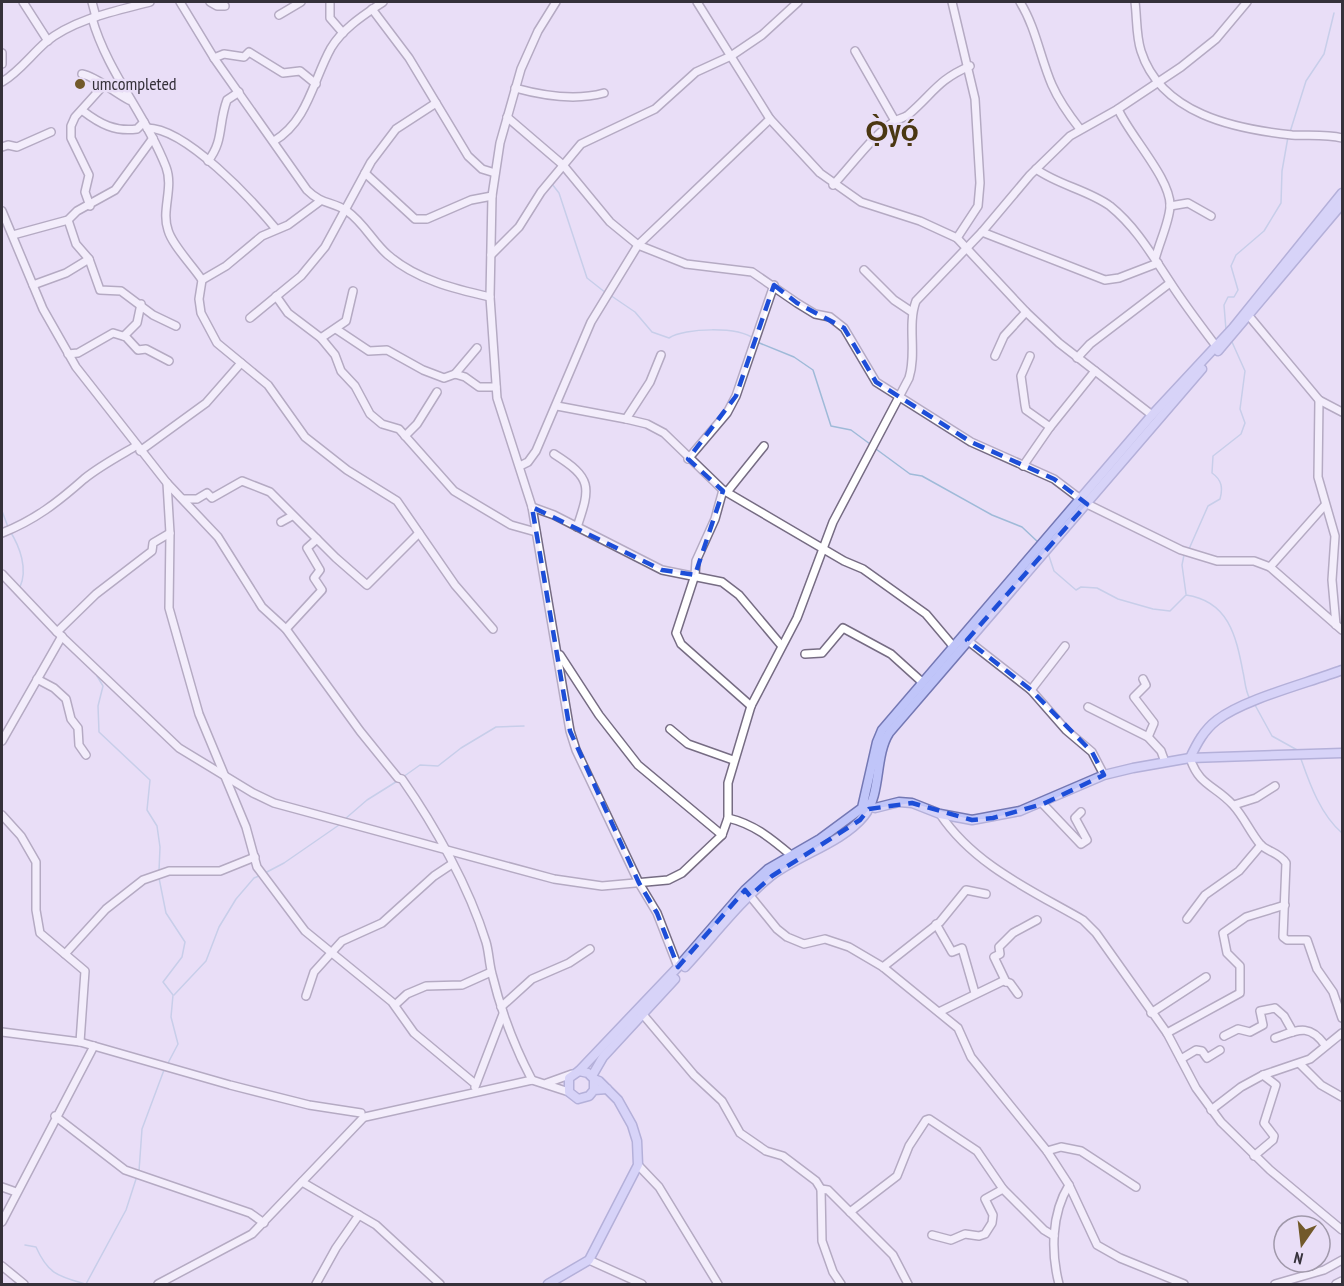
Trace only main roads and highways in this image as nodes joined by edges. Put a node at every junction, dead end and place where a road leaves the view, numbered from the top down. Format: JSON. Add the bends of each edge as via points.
{"nodes":[{"id":1,"x":1342,"y":193,"type":"edge"},
{"id":2,"x":1342,"y":204,"type":"edge"},
{"id":3,"x":1302,"y":246,"type":"junction"},
{"id":4,"x":1234,"y":331,"type":"junction"},
{"id":5,"x":1200,"y":367,"type":"junction"},
{"id":6,"x":1084,"y":502,"type":"junction"},
{"id":7,"x":1033,"y":560,"type":"junction"},
{"id":8,"x":1342,"y":670,"type":"edge"},
{"id":9,"x":936,"y":671,"type":"junction"},
{"id":10,"x":1342,"y":753,"type":"edge"},
{"id":11,"x":1190,"y":758,"type":"junction"},
{"id":12,"x":867,"y":804,"type":"junction"},
{"id":13,"x":748,"y":893,"type":"junction"},
{"id":14,"x":667,"y":983,"type":"junction"},
{"id":15,"x":641,"y":1012,"type":"junction"},
{"id":16,"x":576,"y":1073,"type":"junction"},
{"id":17,"x":593,"y":1078,"type":"junction"},
{"id":18,"x":607,"y":1089,"type":"junction"},
{"id":19,"x":594,"y":1090,"type":"junction"},
{"id":20,"x":548,"y":1284,"type":"edge"}],
"edges":[{"from":1,"to":3,"type":"main road"},
{"from":2,"to":3,"type":"main road"},
{"from":3,"to":4,"type":"main road"},
{"from":3,"to":4,"type":"main road"},
{"from":4,"to":5,"type":"main road"},
{"from":5,"to":6,"type":"main road"},
{"from":5,"to":6,"type":"main road","via":[[1152,415]]},
{"from":6,"to":7,"type":"main road"},
{"from":7,"to":9,"type":"main road"},
{"from":7,"to":9,"type":"main road","via":[[953,645]]},
{"from":8,"to":11,"type":"main road","via":[[1257,700],[1218,719],[1198,741]]},
{"from":9,"to":12,"type":"main road","via":[[885,739]]},
{"from":9,"to":12,"type":"main road","via":[[922,682],[879,735]]},
{"from":10,"to":11,"type":"main road"},
{"from":11,"to":12,"type":"main road","via":[[1104,775],[1043,804],[993,818],[972,820],[912,803],[875,808]]},
{"from":12,"to":13,"type":"main road","via":[[768,869]]},
{"from":12,"to":13,"type":"main road","via":[[860,820]]},
{"from":13,"to":14,"type":"main road"},
{"from":13,"to":14,"type":"main road"},
{"from":14,"to":15,"type":"main road"},
{"from":15,"to":16,"type":"main road"},
{"from":15,"to":17,"type":"main road","via":[[603,1057]]},
{"from":16,"to":17,"type":"main road"},
{"from":16,"to":19,"type":"main road","via":[[567,1083],[569,1092],[582,1099]]},
{"from":17,"to":18,"type":"main road"},
{"from":17,"to":19,"type":"main road"},
{"from":18,"to":19,"type":"main road"},
{"from":18,"to":20,"type":"main road","via":[[621,1103],[634,1129],[638,1165],[589,1260]]}]}
